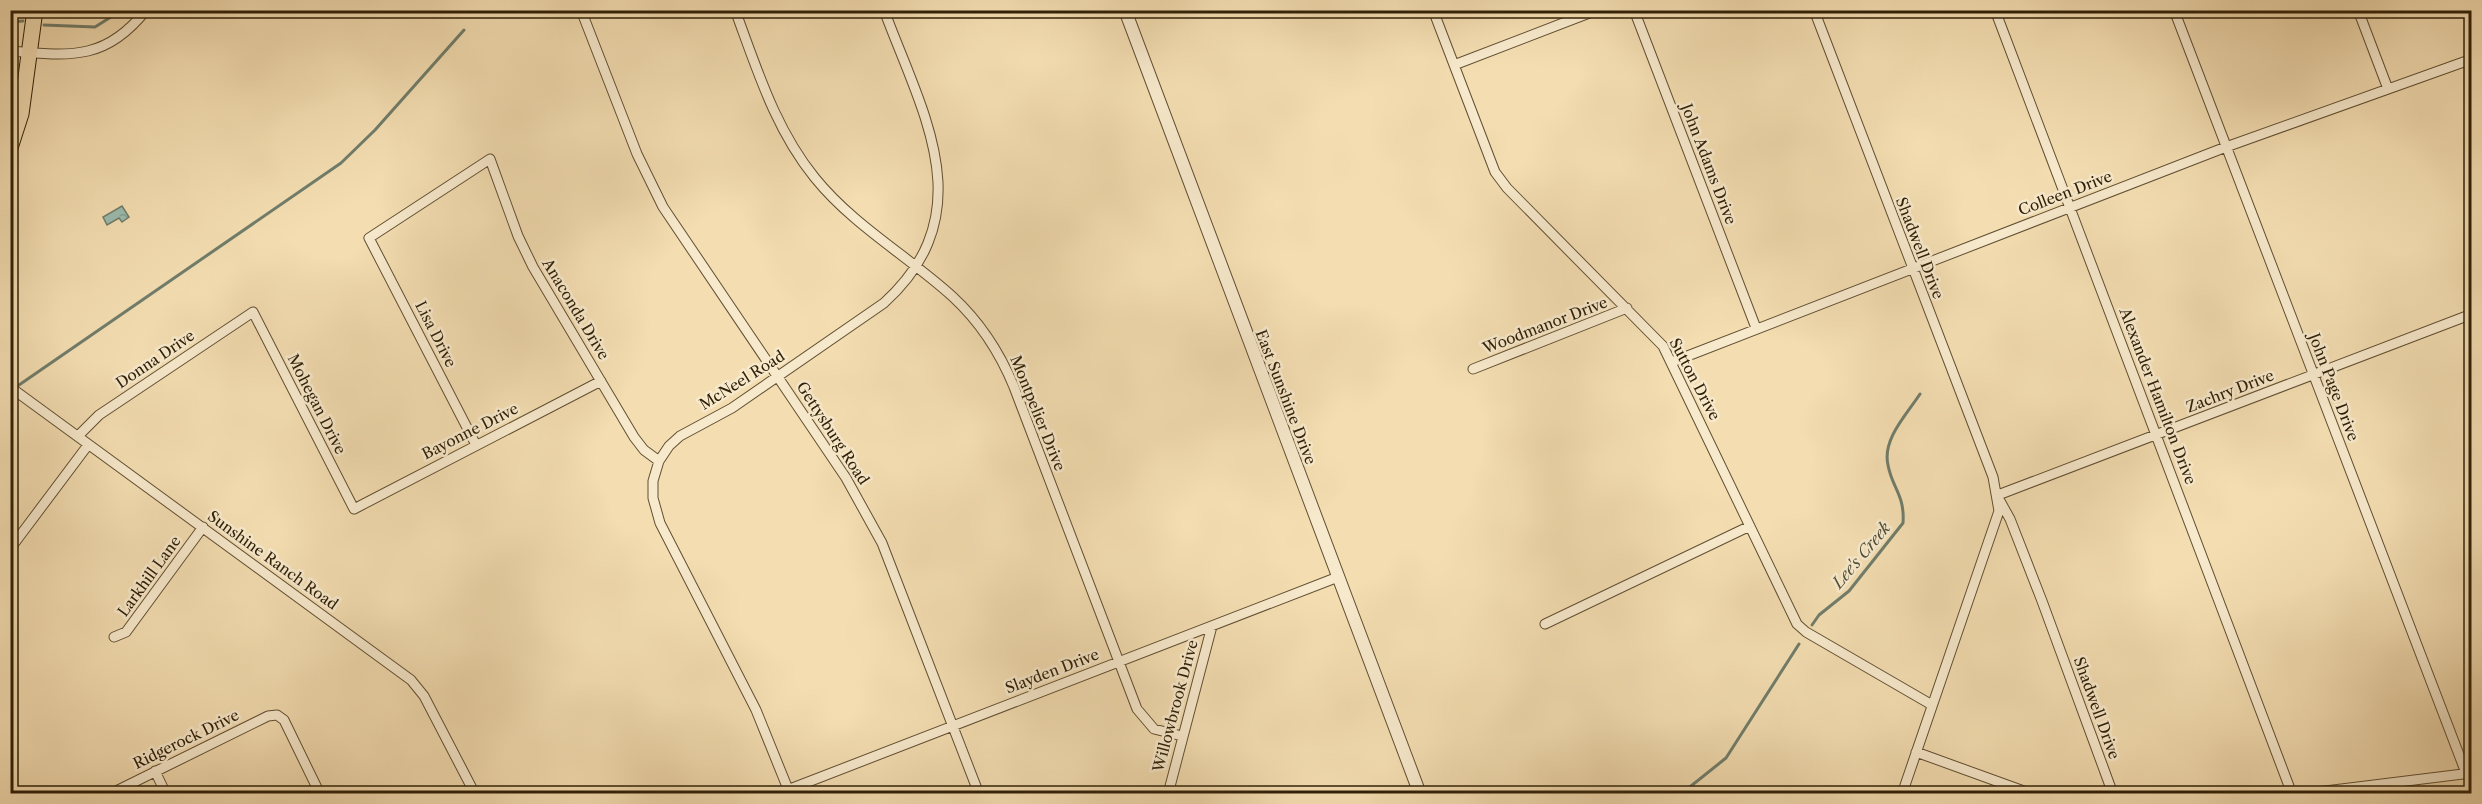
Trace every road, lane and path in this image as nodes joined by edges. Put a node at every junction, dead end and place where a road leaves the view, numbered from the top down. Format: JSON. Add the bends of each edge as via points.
{"nodes":[{"id":1,"x":35,"y":10,"type":"edge"},
{"id":2,"x":146,"y":10,"type":"edge"},
{"id":3,"x":581,"y":10,"type":"edge"},
{"id":4,"x":735,"y":10,"type":"edge"},
{"id":5,"x":884,"y":10,"type":"edge"},
{"id":6,"x":1125,"y":10,"type":"edge"},
{"id":7,"x":1433,"y":10,"type":"edge"},
{"id":8,"x":1596,"y":10,"type":"edge"},
{"id":9,"x":1634,"y":10,"type":"edge"},
{"id":10,"x":1814,"y":10,"type":"edge"},
{"id":11,"x":1995,"y":10,"type":"edge"},
{"id":12,"x":2174,"y":10,"type":"edge"},
{"id":13,"x":2358,"y":10,"type":"edge"},
{"id":14,"x":10,"y":51,"type":"edge"},
{"id":15,"x":29,"y":53,"type":"junction"},
{"id":16,"x":2472,"y":58,"type":"edge"},
{"id":17,"x":1454,"y":65,"type":"junction"},
{"id":18,"x":2388,"y":89,"type":"junction"},
{"id":19,"x":12,"y":139,"type":"edge"},
{"id":20,"x":2226,"y":147,"type":"junction"},
{"id":21,"x":2070,"y":207,"type":"junction"},
{"id":22,"x":369,"y":238,"type":"joint"},
{"id":23,"x":916,"y":267,"type":"junction"},
{"id":24,"x":1912,"y":269,"type":"junction"},
{"id":25,"x":1627,"y":308,"type":"junction"},
{"id":26,"x":253,"y":312,"type":"joint"},
{"id":27,"x":2472,"y":314,"type":"edge"},
{"id":28,"x":1756,"y":328,"type":"junction"},
{"id":29,"x":1672,"y":362,"type":"junction"},
{"id":30,"x":1473,"y":369,"type":"dead end"},
{"id":31,"x":2314,"y":375,"type":"junction"},
{"id":32,"x":778,"y":376,"type":"junction"},
{"id":33,"x":601,"y":381,"type":"junction"},
{"id":34,"x":10,"y":387,"type":"edge"},
{"id":35,"x":2156,"y":435,"type":"junction"},
{"id":36,"x":78,"y":436,"type":"junction"},
{"id":37,"x":88,"y":445,"type":"junction"},
{"id":38,"x":476,"y":445,"type":"junction"},
{"id":39,"x":659,"y":461,"type":"junction"},
{"id":40,"x":1998,"y":497,"type":"junction"},
{"id":41,"x":354,"y":509,"type":"joint"},
{"id":42,"x":1750,"y":526,"type":"junction"},
{"id":43,"x":203,"y":527,"type":"junction"},
{"id":44,"x":10,"y":549,"type":"edge"},
{"id":45,"x":1338,"y":577,"type":"junction"},
{"id":46,"x":1545,"y":624,"type":"dead end"},
{"id":47,"x":1212,"y":626,"type":"junction"},
{"id":48,"x":114,"y":637,"type":"dead end"},
{"id":49,"x":1118,"y":661,"type":"junction"},
{"id":50,"x":1932,"y":705,"type":"junction"},
{"id":51,"x":953,"y":725,"type":"junction"},
{"id":52,"x":1182,"y":736,"type":"junction"},
{"id":53,"x":1916,"y":752,"type":"junction"},
{"id":54,"x":155,"y":771,"type":"junction"},
{"id":55,"x":2469,"y":773,"type":"edge"},
{"id":56,"x":10,"y":788,"type":"edge"},
{"id":57,"x":789,"y":791,"type":"edge"},
{"id":58,"x":13,"y":794,"type":"edge"},
{"id":59,"x":110,"y":794,"type":"edge"},
{"id":60,"x":166,"y":794,"type":"edge"},
{"id":61,"x":320,"y":794,"type":"edge"},
{"id":62,"x":475,"y":794,"type":"edge"},
{"id":63,"x":777,"y":794,"type":"edge"},
{"id":64,"x":979,"y":794,"type":"edge"},
{"id":65,"x":1168,"y":794,"type":"edge"},
{"id":66,"x":1420,"y":794,"type":"edge"},
{"id":67,"x":1902,"y":794,"type":"edge"},
{"id":68,"x":2032,"y":794,"type":"edge"},
{"id":69,"x":2113,"y":794,"type":"edge"},
{"id":70,"x":2292,"y":794,"type":"edge"},
{"id":71,"x":2301,"y":794,"type":"edge"}],
"edges":[{"from":1,"to":15,"type":"main road"},
{"from":2,"to":15,"type":"street","via":[[120,37],[94,51],[68,56]]},
{"from":3,"to":32,"type":"street","name":"Gettysburg Road","via":[[637,154],[663,207]]},
{"from":4,"to":23,"type":"street","name":"Montpelier Drive","via":[[768,98],[797,154],[853,217]]},
{"from":5,"to":23,"type":"street","name":"McNeel Road","via":[[937,156],[938,208],[930,240]]},
{"from":6,"to":45,"type":"street","name":"East Sunshine Drive"},
{"from":7,"to":17,"type":"street","name":"Sutton Drive"},
{"from":8,"to":17,"type":"street"},
{"from":9,"to":28,"type":"street","name":"John Adams Drive"},
{"from":10,"to":24,"type":"street","name":"Shadwell Drive"},
{"from":11,"to":21,"type":"street","name":"Alexander Hamilton Drive"},
{"from":12,"to":20,"type":"street","name":"John Page Drive"},
{"from":13,"to":18,"type":"street"},
{"from":14,"to":15,"type":"street"},
{"from":15,"to":19,"type":"main road"},
{"from":16,"to":18,"type":"street","name":"Colleen Drive"},
{"from":17,"to":25,"type":"street","name":"Sutton Drive","via":[[1501,181]]},
{"from":18,"to":20,"type":"street","name":"Colleen Drive"},
{"from":20,"to":21,"type":"street","name":"Colleen Drive"},
{"from":20,"to":31,"type":"street","name":"John Page Drive"},
{"from":21,"to":24,"type":"street","name":"Colleen Drive"},
{"from":21,"to":35,"type":"street","name":"Alexander Hamilton Drive"},
{"from":22,"to":33,"type":"street","name":"Anaconda Drive","via":[[490,159],[533,267]]},
{"from":22,"to":38,"type":"street","name":"Lisa Drive"},
{"from":23,"to":32,"type":"street","name":"McNeel Road","via":[[870,314]]},
{"from":23,"to":49,"type":"street","name":"Montpelier Drive","via":[[972,316],[1007,370]]},
{"from":24,"to":28,"type":"street","name":"Colleen Drive"},
{"from":24,"to":40,"type":"street","name":"Shadwell Drive"},
{"from":25,"to":29,"type":"street","name":"Sutton Drive","via":[[1663,346]]},
{"from":25,"to":30,"type":"street","name":"Woodmanor Drive"},
{"from":26,"to":36,"type":"street","name":"Donna Drive","via":[[99,415]]},
{"from":26,"to":41,"type":"street","name":"Mohegan Drive"},
{"from":27,"to":31,"type":"street","name":"Zachry Drive"},
{"from":28,"to":29,"type":"street","name":"Colleen Drive"},
{"from":29,"to":42,"type":"street","name":"Sutton Drive"},
{"from":31,"to":35,"type":"street","name":"Zachry Drive"},
{"from":31,"to":55,"type":"street","name":"John Page Drive"},
{"from":32,"to":39,"type":"street","name":"McNeel Road","via":[[732,408],[680,436]]},
{"from":32,"to":51,"type":"street","name":"Gettysburg Road","via":[[846,478],[882,543]]},
{"from":33,"to":38,"type":"street","name":"Bayonne Drive"},
{"from":33,"to":39,"type":"street","name":"Anaconda Drive","via":[[639,444]]},
{"from":34,"to":36,"type":"street","name":"Sunshine Ranch Road"},
{"from":35,"to":40,"type":"street","name":"Zachry Drive"},
{"from":35,"to":70,"type":"street","name":"Alexander Hamilton Drive"},
{"from":36,"to":37,"type":"street","name":"Sunshine Ranch Road"},
{"from":37,"to":43,"type":"street","name":"Sunshine Ranch Road"},
{"from":37,"to":44,"type":"street"},
{"from":38,"to":41,"type":"street","name":"Bayonne Drive"},
{"from":39,"to":57,"type":"street","name":"McNeel Road","via":[[653,498],[660,523],[756,710]]},
{"from":40,"to":50,"type":"street","via":[[1999,511]]},
{"from":40,"to":69,"type":"street","name":"Shadwell Drive","via":[[2010,519]]},
{"from":42,"to":46,"type":"street"},
{"from":42,"to":50,"type":"street","name":"Sutton Drive","via":[[1797,624]]},
{"from":43,"to":48,"type":"street","name":"Larkhill Lane","via":[[126,632]]},
{"from":43,"to":62,"type":"street","name":"Sunshine Ranch Road","via":[[419,687]]},
{"from":45,"to":47,"type":"street","name":"Slayden Drive"},
{"from":45,"to":66,"type":"street","name":"East Sunshine Drive"},
{"from":47,"to":49,"type":"street","name":"Slayden Drive"},
{"from":47,"to":52,"type":"street","name":"Willowbrook Drive"},
{"from":49,"to":51,"type":"street","name":"Slayden Drive"},
{"from":49,"to":52,"type":"street","name":"Montpelier Drive","via":[[1141,717],[1154,729]]},
{"from":50,"to":53,"type":"street"},
{"from":51,"to":57,"type":"street","name":"Slayden Drive"},
{"from":51,"to":64,"type":"street","name":"Gettysburg Road"},
{"from":52,"to":65,"type":"street","name":"Willowbrook Drive"},
{"from":53,"to":67,"type":"street"},
{"from":53,"to":68,"type":"street"},
{"from":54,"to":59,"type":"street","name":"Ridgerock Drive"},
{"from":54,"to":60,"type":"street"},
{"from":54,"to":61,"type":"street","name":"Ridgerock Drive","via":[[277,715],[284,720]]},
{"from":55,"to":71,"type":"street"},
{"from":56,"to":58,"type":"street"},
{"from":57,"to":63,"type":"street","name":"Slayden Drive"}]}
